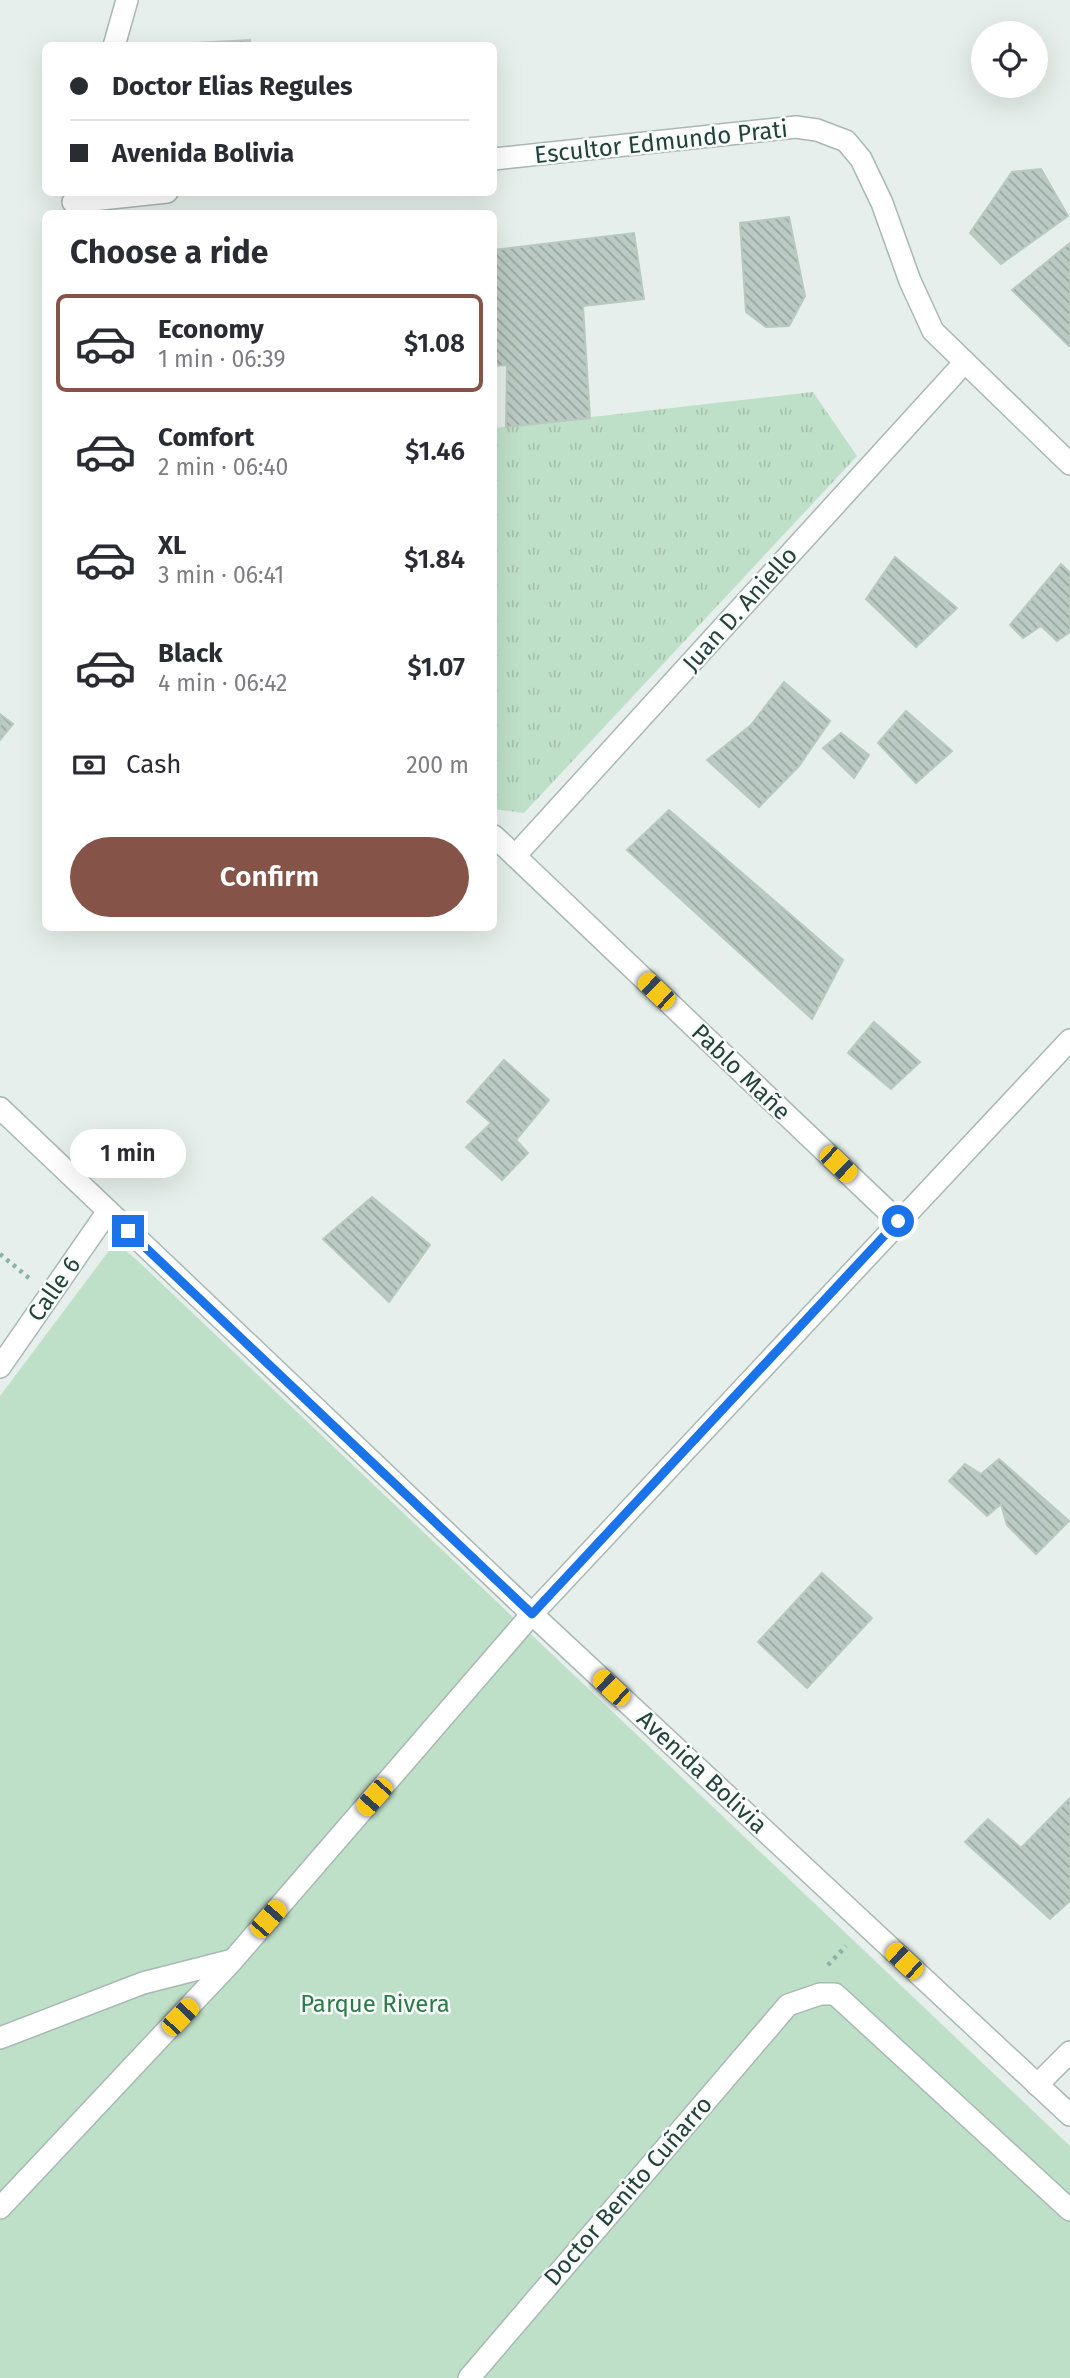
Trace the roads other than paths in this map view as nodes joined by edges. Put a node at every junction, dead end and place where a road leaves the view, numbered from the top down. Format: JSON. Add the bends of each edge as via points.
{"nodes":[{"id":1,"x":127,"y":0,"type":"edge"},
{"id":2,"x":115,"y":42,"type":"edge"},
{"id":3,"x":497,"y":159,"type":"edge"},
{"id":4,"x":133,"y":196,"type":"edge"},
{"id":5,"x":73,"y":203,"type":"edge"},
{"id":6,"x":965,"y":362,"type":"junction"},
{"id":7,"x":1070,"y":464,"type":"edge"},
{"id":8,"x":497,"y":839,"type":"edge"},
{"id":9,"x":515,"y":856,"type":"junction"},
{"id":10,"x":1070,"y":1040,"type":"edge"},
{"id":11,"x":0,"y":1108,"type":"edge"},
{"id":12,"x":108,"y":1212,"type":"junction"},
{"id":13,"x":898,"y":1221,"type":"junction"},
{"id":14,"x":0,"y":1367,"type":"edge"},
{"id":15,"x":532,"y":1614,"type":"junction"},
{"id":16,"x":233,"y":1960,"type":"junction"},
{"id":17,"x":0,"y":2038,"type":"edge"},
{"id":18,"x":1070,"y":2052,"type":"edge"},
{"id":19,"x":1037,"y":2085,"type":"junction"},
{"id":20,"x":1070,"y":2115,"type":"edge"},
{"id":21,"x":0,"y":2208,"type":"edge"},
{"id":22,"x":1070,"y":2210,"type":"edge"},
{"id":23,"x":469,"y":2378,"type":"edge"}],
"edges":[{"from":1,"to":2,"type":"street"},
{"from":3,"to":6,"type":"street","name":"Escultor Edmundo Prati","via":[[796,127],[846,141],[861,159],[882,203],[933,331]]},
{"from":4,"to":5,"type":"street"},
{"from":6,"to":7,"type":"street","name":"Escultor Edmundo Prati"},
{"from":6,"to":9,"type":"street","name":"Juan D. Aniello"},
{"from":8,"to":9,"type":"street","name":"Pablo Mañe"},
{"from":9,"to":13,"type":"street","name":"Pablo Mañe"},
{"from":10,"to":13,"type":"street"},
{"from":11,"to":12,"type":"street","name":"Avenida Bolivia"},
{"from":12,"to":14,"type":"street","name":"Calle 6"},
{"from":12,"to":15,"type":"street","name":"Avenida Bolivia"},
{"from":13,"to":15,"type":"street"},
{"from":15,"to":16,"type":"street"},
{"from":15,"to":19,"type":"street","name":"Avenida Bolivia"},
{"from":16,"to":17,"type":"street","via":[[143,1983]]},
{"from":16,"to":21,"type":"street"},
{"from":18,"to":19,"type":"street"},
{"from":19,"to":20,"type":"street","name":"Avenida Bolivia"},
{"from":22,"to":23,"type":"street","name":"Doctor Benito Cuñarro","via":[[835,1994],[820,1994],[788,2005]]}]}
